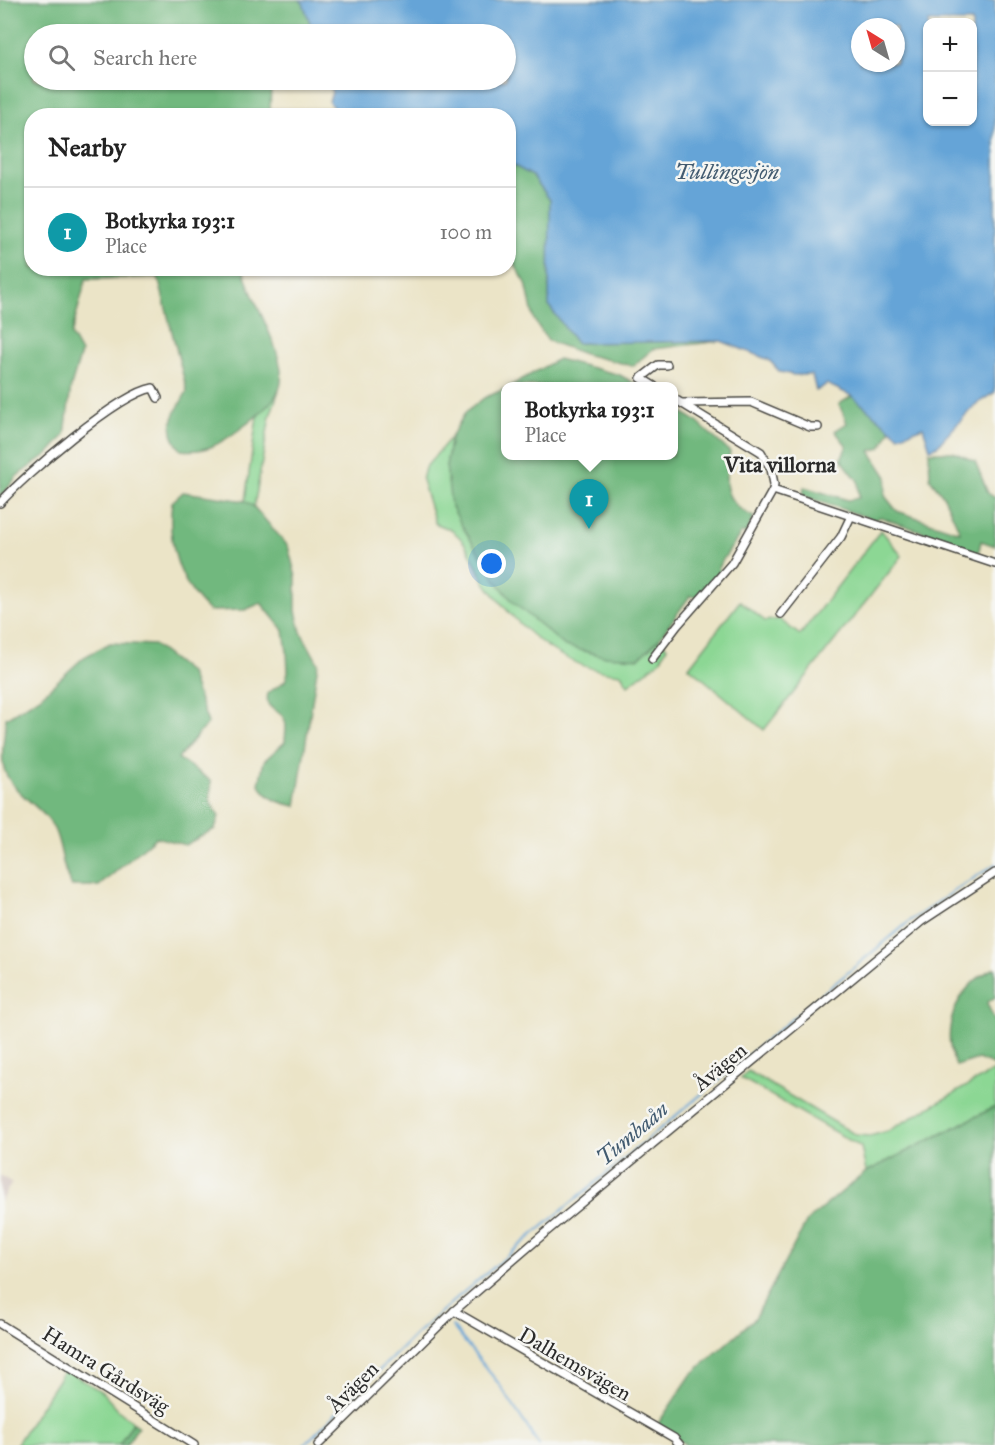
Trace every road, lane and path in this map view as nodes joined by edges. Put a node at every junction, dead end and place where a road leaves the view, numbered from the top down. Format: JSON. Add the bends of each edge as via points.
{"nodes":[{"id":1,"x":667,"y":365,"type":"dead end"},
{"id":2,"x":647,"y":382,"type":"edge"},
{"id":3,"x":158,"y":398,"type":"dead end"},
{"id":4,"x":678,"y":400,"type":"edge"},
{"id":5,"x":678,"y":401,"type":"edge"},
{"id":6,"x":818,"y":427,"type":"dead end"},
{"id":7,"x":773,"y":490,"type":"junction"},
{"id":8,"x":0,"y":503,"type":"edge"},
{"id":9,"x":851,"y":516,"type":"junction"},
{"id":10,"x":995,"y":564,"type":"edge"},
{"id":11,"x":781,"y":614,"type":"dead end"},
{"id":12,"x":652,"y":659,"type":"dead end"},
{"id":13,"x":995,"y":873,"type":"edge"},
{"id":14,"x":454,"y":1311,"type":"junction"},
{"id":15,"x":0,"y":1324,"type":"edge"},
{"id":16,"x":194,"y":1445,"type":"edge"},
{"id":17,"x":318,"y":1445,"type":"edge"},
{"id":18,"x":680,"y":1445,"type":"edge"}],
"edges":[{"from":1,"to":2,"type":"street","via":[[658,365],[641,378]]},
{"from":3,"to":8,"type":"street","via":[[153,388],[131,396],[70,439]]},
{"from":4,"to":6,"type":"street","via":[[705,404],[751,402]]},
{"from":5,"to":7,"type":"street","via":[[761,452],[771,469]]},
{"from":7,"to":9,"type":"street"},
{"from":7,"to":12,"type":"street","via":[[732,563]]},
{"from":9,"to":10,"type":"street"},
{"from":9,"to":11,"type":"street","via":[[845,530]]},
{"from":13,"to":14,"type":"street","name":"Åvägen","via":[[922,921]]},
{"from":14,"to":17,"type":"street","name":"Åvägen"},
{"from":14,"to":18,"type":"street","name":"Dalhemsvägen"},
{"from":15,"to":16,"type":"street","name":"Hamra Gårdsväg"}]}
